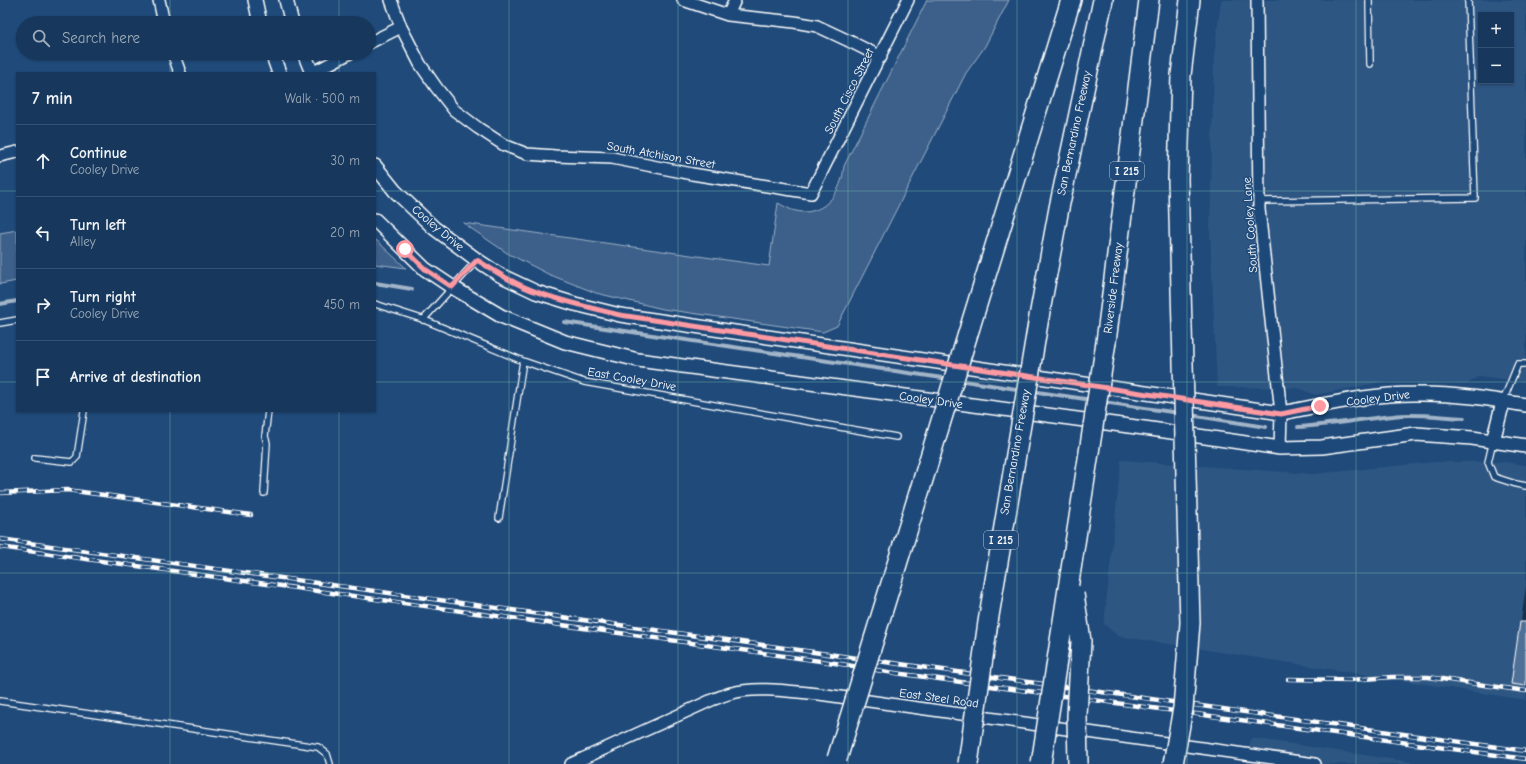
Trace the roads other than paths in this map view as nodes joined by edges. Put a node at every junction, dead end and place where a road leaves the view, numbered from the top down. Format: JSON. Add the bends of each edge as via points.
{"nodes":[{"id":1,"x":159,"y":0,"type":"edge"},
{"id":2,"x":254,"y":0,"type":"edge"},
{"id":3,"x":286,"y":0,"type":"edge"},
{"id":4,"x":390,"y":0,"type":"edge"},
{"id":5,"x":683,"y":0,"type":"edge"},
{"id":6,"x":735,"y":0,"type":"edge"},
{"id":7,"x":908,"y":0,"type":"edge"},
{"id":8,"x":1071,"y":0,"type":"edge"},
{"id":9,"x":1103,"y":0,"type":"edge"},
{"id":10,"x":1149,"y":0,"type":"edge"},
{"id":11,"x":1190,"y":0,"type":"edge"},
{"id":12,"x":1257,"y":0,"type":"edge"},
{"id":13,"x":1369,"y":0,"type":"edge"},
{"id":14,"x":1468,"y":0,"type":"edge"},
{"id":15,"x":728,"y":15,"type":"junction"},
{"id":16,"x":162,"y":16,"type":"edge"},
{"id":17,"x":258,"y":16,"type":"edge"},
{"id":18,"x":290,"y":16,"type":"edge"},
{"id":19,"x":401,"y":27,"type":"junction"},
{"id":20,"x":376,"y":40,"type":"edge"},
{"id":21,"x":881,"y":57,"type":"junction"},
{"id":22,"x":175,"y":60,"type":"edge"},
{"id":23,"x":274,"y":60,"type":"edge"},
{"id":24,"x":307,"y":60,"type":"edge"},
{"id":25,"x":337,"y":60,"type":"edge"},
{"id":26,"x":1370,"y":64,"type":"dead end"},
{"id":27,"x":180,"y":72,"type":"edge"},
{"id":28,"x":279,"y":72,"type":"edge"},
{"id":29,"x":312,"y":72,"type":"edge"},
{"id":30,"x":314,"y":72,"type":"edge"},
{"id":31,"x":0,"y":152,"type":"edge"},
{"id":32,"x":16,"y":152,"type":"edge"},
{"id":33,"x":0,"y":156,"type":"edge"},
{"id":34,"x":376,"y":167,"type":"edge"},
{"id":35,"x":811,"y":193,"type":"joint"},
{"id":36,"x":1259,"y":200,"type":"junction"},
{"id":37,"x":376,"y":221,"type":"edge"},
{"id":38,"x":477,"y":260,"type":"junction"},
{"id":39,"x":452,"y":287,"type":"junction"},
{"id":40,"x":376,"y":304,"type":"edge"},
{"id":41,"x":16,"y":320,"type":"edge"},
{"id":42,"x":423,"y":320,"type":"junction"},
{"id":43,"x":0,"y":323,"type":"edge"},
{"id":44,"x":523,"y":361,"type":"junction"},
{"id":45,"x":1526,"y":364,"type":"edge"},
{"id":46,"x":1503,"y":402,"type":"junction"},
{"id":47,"x":1526,"y":405,"type":"edge"},
{"id":48,"x":84,"y":412,"type":"edge"},
{"id":49,"x":268,"y":412,"type":"edge"},
{"id":50,"x":1281,"y":414,"type":"junction"},
{"id":51,"x":896,"y":437,"type":"dead end"},
{"id":52,"x":1493,"y":441,"type":"junction"},
{"id":53,"x":1526,"y":446,"type":"edge"},
{"id":54,"x":1280,"y":448,"type":"junction"},
{"id":55,"x":35,"y":458,"type":"dead end"},
{"id":56,"x":1526,"y":486,"type":"edge"},
{"id":57,"x":264,"y":493,"type":"dead end"},
{"id":58,"x":499,"y":518,"type":"dead end"},
{"id":59,"x":1071,"y":575,"type":"junction"},
{"id":60,"x":0,"y":701,"type":"edge"},
{"id":61,"x":836,"y":762,"type":"edge"},
{"id":62,"x":1286,"y":762,"type":"edge"},
{"id":63,"x":330,"y":764,"type":"edge"},
{"id":64,"x":571,"y":764,"type":"edge"},
{"id":65,"x":968,"y":764,"type":"edge"},
{"id":66,"x":1041,"y":764,"type":"edge"},
{"id":67,"x":1078,"y":764,"type":"edge"},
{"id":68,"x":1173,"y":764,"type":"edge"},
{"id":69,"x":1315,"y":764,"type":"edge"}],
"edges":[{"from":1,"to":16,"type":"street"},
{"from":2,"to":17,"type":"street"},
{"from":3,"to":18,"type":"street"},
{"from":4,"to":19,"type":"street","name":"South Atchison Street"},
{"from":5,"to":15,"type":"street"},
{"from":6,"to":15,"type":"street"},
{"from":7,"to":21,"type":"street","name":"South Cisco Street"},
{"from":8,"to":61,"type":"highway","bridge":true},
{"from":9,"to":65,"type":"highway","name":"San Bernardino Freeway","number":"I 215","bridge":true,"via":[[1039,317],[991,602]]},
{"from":10,"to":59,"type":"highway","name":"Riverside Freeway","number":"I 215","bridge":true,"via":[[1106,342]]},
{"from":11,"to":68,"type":"highway","bridge":true,"via":[[1181,75],[1178,179],[1190,623],[1183,708]]},
{"from":12,"to":36,"type":"street","name":"South Cooley Lane"},
{"from":13,"to":26,"type":"lane"},
{"from":14,"to":36,"type":"lane","via":[[1475,198]]},
{"from":15,"to":21,"type":"street","via":[[817,26]]},
{"from":19,"to":20,"type":"street"},
{"from":19,"to":35,"type":"street","name":"South Atchison Street","via":[[420,64],[454,110],[504,145],[527,154],[612,158]]},
{"from":21,"to":35,"type":"street","name":"South Cisco Street"},
{"from":22,"to":27,"type":"street"},
{"from":23,"to":28,"type":"street"},
{"from":24,"to":29,"type":"street"},
{"from":25,"to":30,"type":"street"},
{"from":31,"to":33,"type":"street"},
{"from":32,"to":33,"type":"street"},
{"from":34,"to":38,"type":"street","name":"Cooley Drive","via":[[395,191],[434,228]]},
{"from":36,"to":50,"type":"street","name":"South Cooley Lane"},
{"from":37,"to":39,"type":"street","name":"Cooley Drive","via":[[425,269]]},
{"from":38,"to":39,"type":"lane"},
{"from":38,"to":50,"type":"street","name":"Cooley Drive","via":[[500,275],[536,292],[620,315]]},
{"from":39,"to":42,"type":"lane"},
{"from":39,"to":54,"type":"street","name":"Cooley Drive","via":[[501,316],[565,342],[638,360]]},
{"from":40,"to":42,"type":"lane","name":"East Cooley Drive"},
{"from":41,"to":43,"type":"lane"},
{"from":42,"to":44,"type":"lane","name":"East Cooley Drive"},
{"from":44,"to":51,"type":"lane","name":"East Cooley Drive","via":[[584,382]]},
{"from":44,"to":58,"type":"lane"},
{"from":45,"to":46,"type":"lane","via":[[1518,364]]},
{"from":46,"to":47,"type":"street","name":"Cooley Drive"},
{"from":46,"to":50,"type":"street","name":"Cooley Drive","via":[[1455,395],[1413,394],[1362,398]]},
{"from":46,"to":52,"type":"street"},
{"from":48,"to":55,"type":"lane","via":[[77,457],[72,462]]},
{"from":49,"to":57,"type":"lane"},
{"from":50,"to":54,"type":"street","name":"South Cooley Lane"},
{"from":52,"to":53,"type":"street","name":"Cooley Drive"},
{"from":52,"to":54,"type":"street","name":"Cooley Drive","via":[[1416,434],[1322,447]]},
{"from":52,"to":56,"type":"lane","via":[[1488,462],[1494,477]]},
{"from":59,"to":66,"type":"highway","number":"I 215","bridge":true},
{"from":59,"to":67,"type":"highway","bridge":true,"via":[[1081,641],[1077,716]]},
{"from":60,"to":63,"type":"lane","via":[[318,747],[327,754]]},
{"from":62,"to":64,"type":"street","name":"East Steel Road","via":[[819,694],[753,690],[733,692],[714,699]]},
{"from":62,"to":69,"type":"street","name":"East Steel Road"}]}
